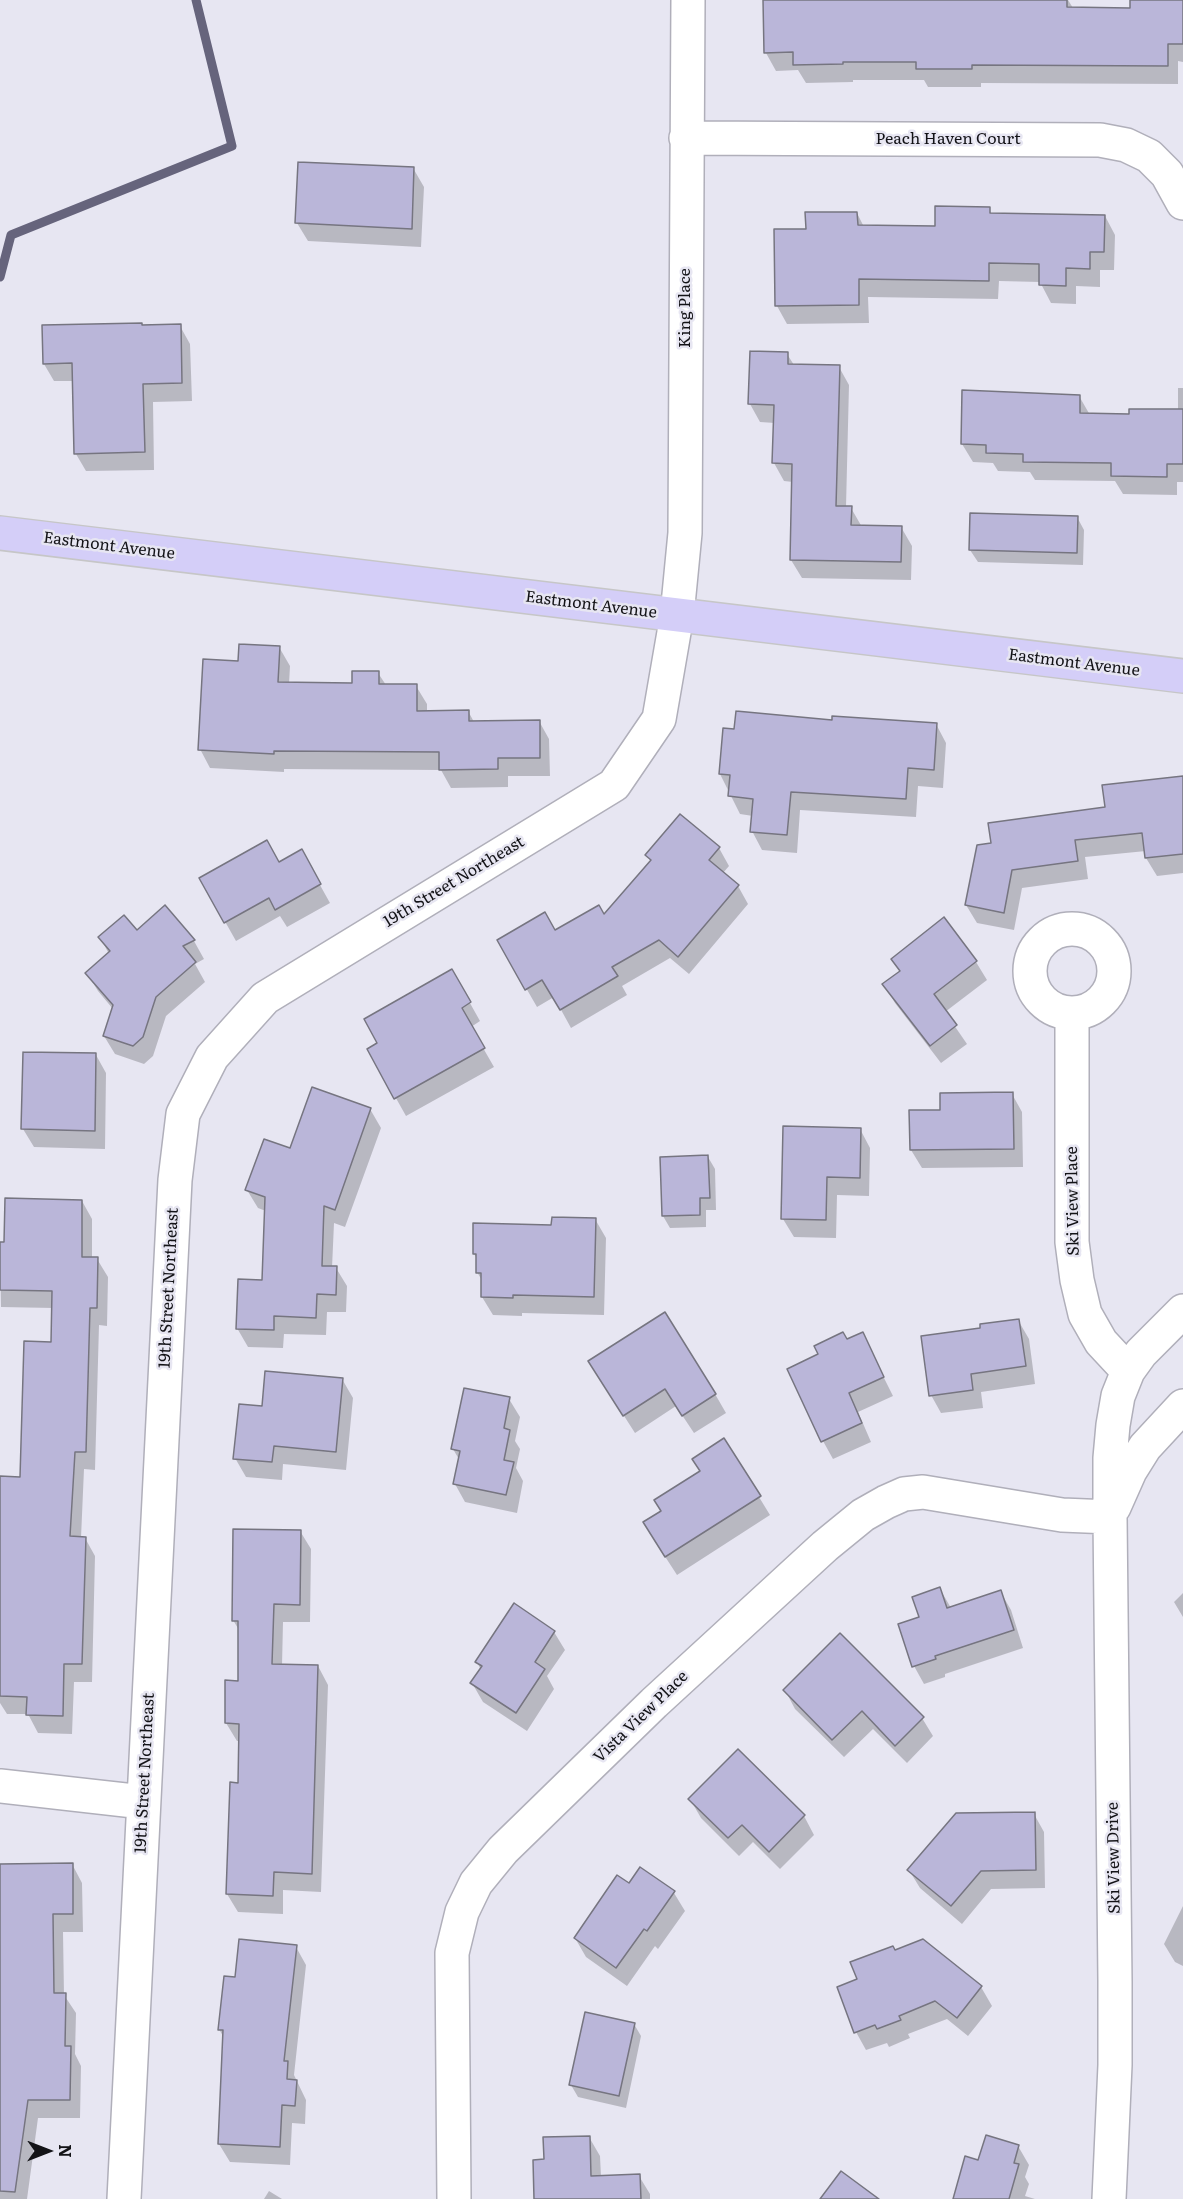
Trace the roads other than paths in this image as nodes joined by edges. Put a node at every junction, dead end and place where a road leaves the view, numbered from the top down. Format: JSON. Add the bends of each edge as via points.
{"nodes":[{"id":1,"x":688,"y":0,"type":"edge"},
{"id":2,"x":686,"y":138,"type":"junction"},
{"id":3,"x":1183,"y":202,"type":"edge"},
{"id":4,"x":0,"y":533,"type":"edge"},
{"id":5,"x":677,"y":615,"type":"junction"},
{"id":6,"x":1183,"y":676,"type":"edge"},
{"id":7,"x":1072,"y":1014,"type":"dead end"},
{"id":8,"x":1183,"y":1311,"type":"edge"},
{"id":9,"x":1128,"y":1371,"type":"junction"},
{"id":10,"x":1183,"y":1406,"type":"edge"},
{"id":11,"x":1110,"y":1517,"type":"junction"},
{"id":12,"x":0,"y":1786,"type":"edge"},
{"id":13,"x":143,"y":1802,"type":"junction"},
{"id":14,"x":124,"y":2199,"type":"edge"},
{"id":15,"x":454,"y":2199,"type":"edge"},
{"id":16,"x":1109,"y":2199,"type":"edge"}],
"edges":[{"from":1,"to":2,"type":"street","name":"King Place"},
{"from":2,"to":3,"type":"street","name":"Peach Haven Court","via":[[1100,140],[1126,145],[1149,156],[1167,174]]},
{"from":2,"to":5,"type":"street","name":"King Place","via":[[685,533]]},
{"from":4,"to":5,"type":"main road","name":"Eastmont Avenue"},
{"from":5,"to":6,"type":"main road","name":"Eastmont Avenue"},
{"from":5,"to":13,"type":"street","name":"19th Street Northeast","via":[[659,719],[614,785],[265,998],[212,1058],[183,1114],[175,1180]]},
{"from":7,"to":9,"type":"street","name":"Ski View Place","via":[[1072,1242],[1077,1280],[1084,1314],[1101,1342]]},
{"from":8,"to":9,"type":"street","name":"Ski View Drive"},
{"from":9,"to":11,"type":"street","name":"Ski View Drive","via":[[1113,1425]]},
{"from":10,"to":11,"type":"street","via":[[1130,1471]]},
{"from":11,"to":15,"type":"street","name":"Vista View Place","via":[[1062,1515],[923,1492],[904,1494],[886,1502],[825,1546],[654,1703],[503,1850],[471,1893],[452,1953]]},
{"from":11,"to":16,"type":"street","name":"Ski View Drive","via":[[1115,2065]]},
{"from":12,"to":13,"type":"street"},
{"from":13,"to":14,"type":"street","name":"19th Street Northeast"}]}
